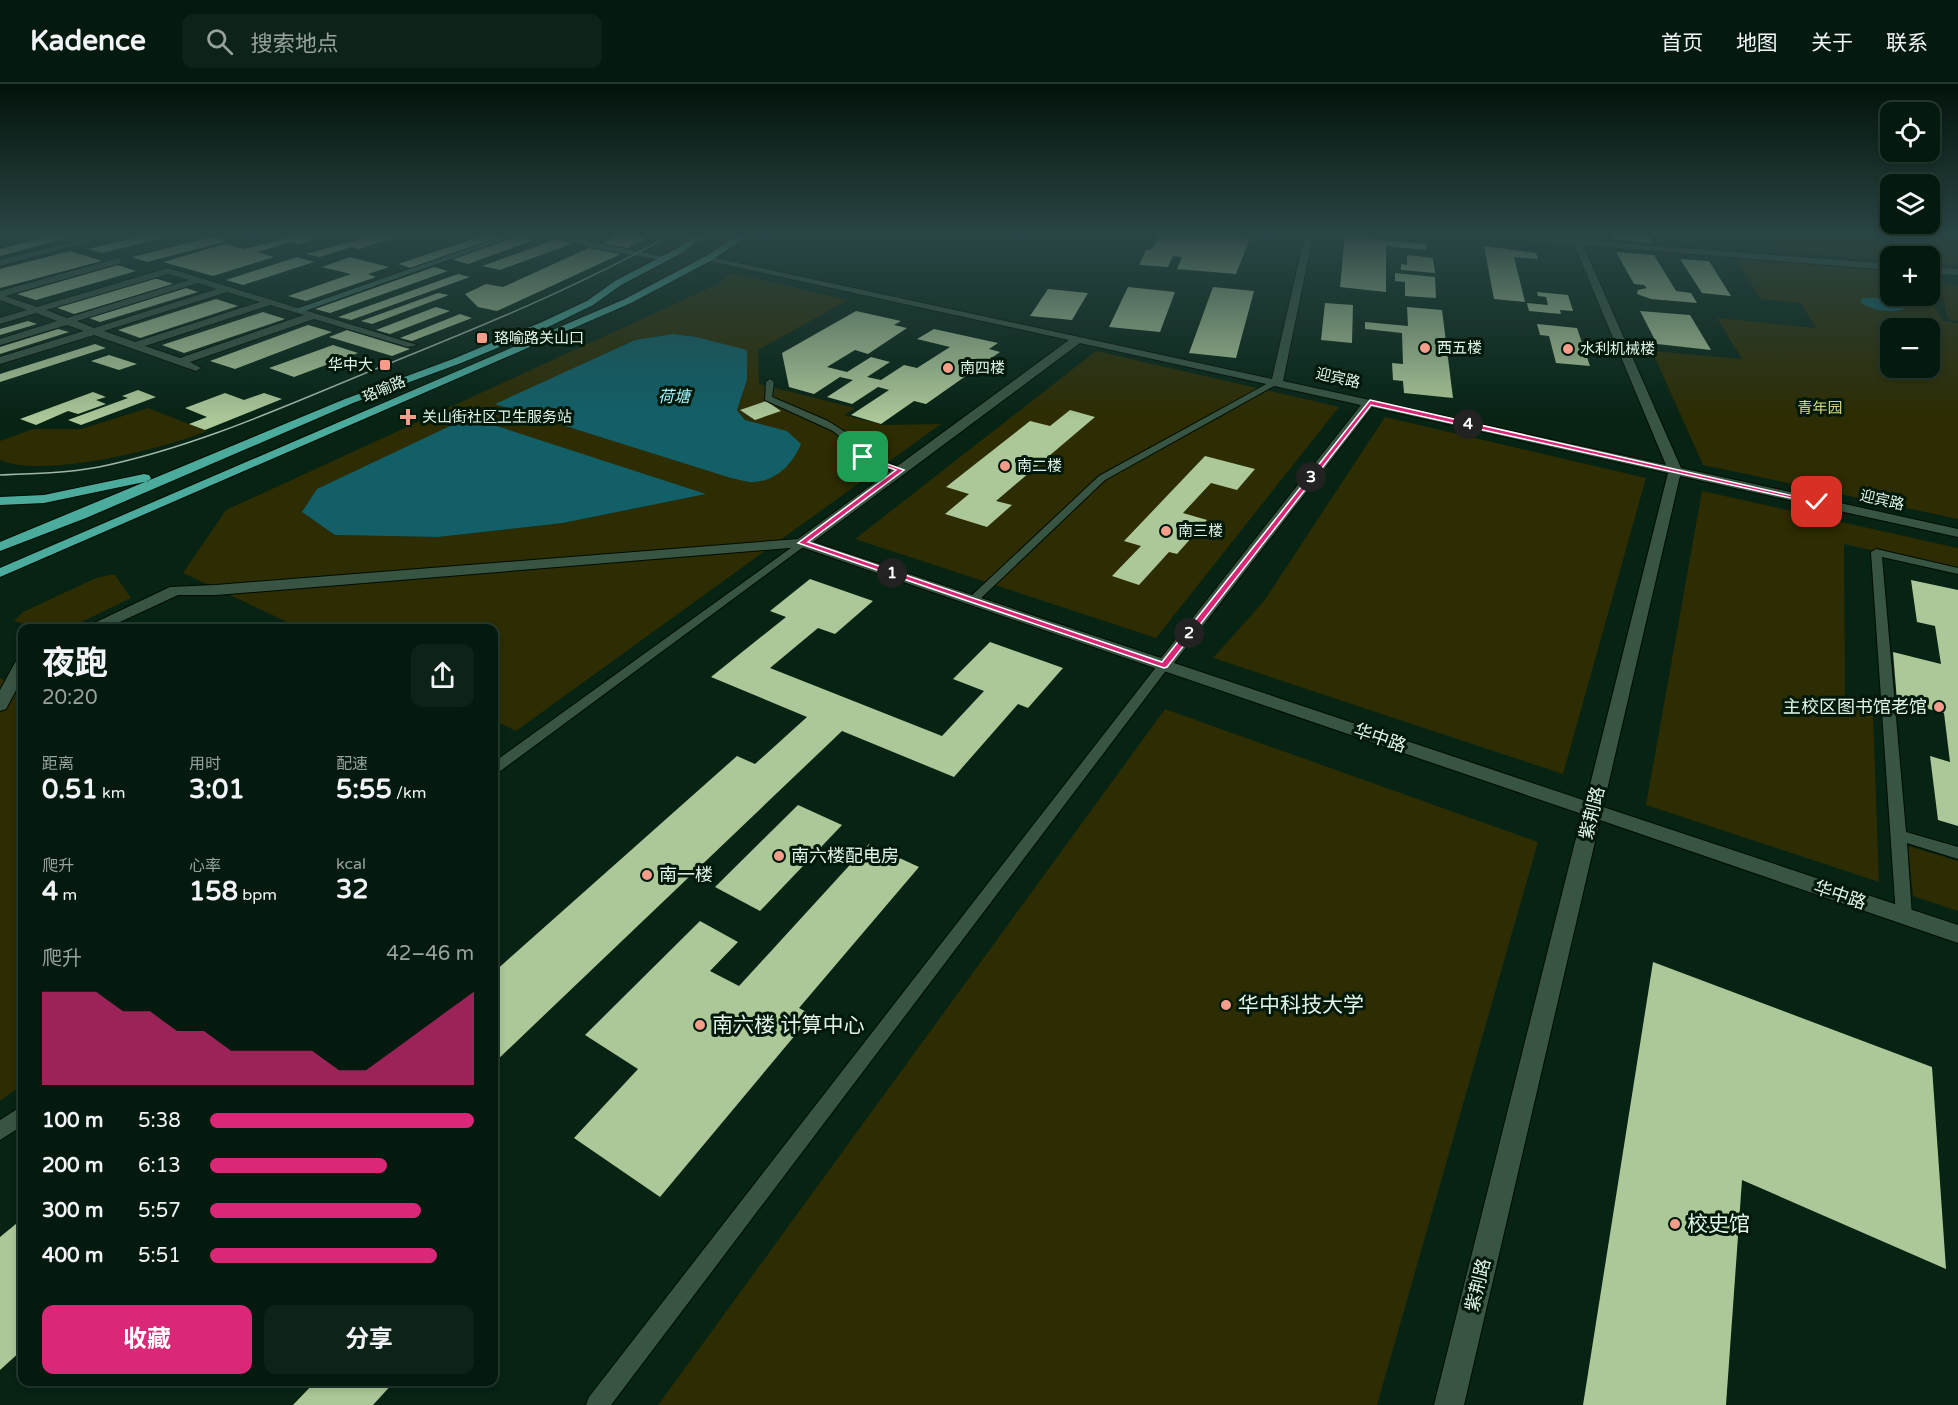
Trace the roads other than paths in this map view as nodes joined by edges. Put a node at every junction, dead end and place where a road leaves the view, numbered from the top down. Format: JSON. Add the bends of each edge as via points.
{"nodes":[{"id":1,"x":81,"y":297,"type":"edge"},
{"id":2,"x":144,"y":297,"type":"edge"},
{"id":3,"x":202,"y":297,"type":"edge"},
{"id":4,"x":252,"y":297,"type":"edge"},
{"id":5,"x":336,"y":297,"type":"edge"},
{"id":6,"x":599,"y":297,"type":"edge"},
{"id":7,"x":634,"y":297,"type":"edge"},
{"id":8,"x":886,"y":297,"type":"edge"},
{"id":9,"x":1296,"y":297,"type":"edge"},
{"id":10,"x":1600,"y":297,"type":"edge"},
{"id":11,"x":2,"y":299,"type":"edge"},
{"id":12,"x":270,"y":302,"type":"junction"},
{"id":13,"x":35,"y":310,"type":"junction"},
{"id":14,"x":298,"y":310,"type":"junction"},
{"id":15,"x":315,"y":315,"type":"junction"},
{"id":16,"x":0,"y":321,"type":"edge"},
{"id":17,"x":65,"y":321,"type":"junction"},
{"id":18,"x":93,"y":331,"type":"junction"},
{"id":19,"x":1078,"y":339,"type":"junction"},
{"id":20,"x":0,"y":342,"type":"edge"},
{"id":21,"x":412,"y":345,"type":"dead end"},
{"id":22,"x":135,"y":346,"type":"junction"},
{"id":23,"x":0,"y":361,"type":"edge"},
{"id":24,"x":180,"y":363,"type":"junction"},
{"id":25,"x":196,"y":368,"type":"dead end"},
{"id":26,"x":770,"y":382,"type":"dead end"},
{"id":27,"x":1277,"y":382,"type":"junction"},
{"id":28,"x":1370,"y":402,"type":"junction"},
{"id":29,"x":232,"y":450,"type":"junction"},
{"id":30,"x":901,"y":470,"type":"junction"},
{"id":31,"x":1675,"y":470,"type":"junction"},
{"id":32,"x":0,"y":501,"type":"edge"},
{"id":33,"x":1958,"y":533,"type":"edge"},
{"id":34,"x":802,"y":543,"type":"junction"},
{"id":35,"x":0,"y":546,"type":"edge"},
{"id":36,"x":29,"y":561,"type":"junction"},
{"id":37,"x":1958,"y":571,"type":"edge"},
{"id":38,"x":0,"y":573,"type":"edge"},
{"id":39,"x":973,"y":600,"type":"junction"},
{"id":40,"x":104,"y":624,"type":"edge"},
{"id":41,"x":1164,"y":665,"type":"junction"},
{"id":42,"x":18,"y":672,"type":"edge"},
{"id":43,"x":0,"y":705,"type":"edge"},
{"id":44,"x":498,"y":766,"type":"edge"},
{"id":45,"x":1593,"y":811,"type":"junction"},
{"id":46,"x":1899,"y":835,"type":"junction"},
{"id":47,"x":1958,"y":853,"type":"edge"},
{"id":48,"x":1904,"y":916,"type":"junction"},
{"id":49,"x":1958,"y":934,"type":"edge"},
{"id":50,"x":18,"y":1118,"type":"edge"},
{"id":51,"x":0,"y":1131,"type":"edge"},
{"id":52,"x":597,"y":1405,"type":"edge"},
{"id":53,"x":1449,"y":1405,"type":"edge"}],
"edges":[{"from":1,"to":13,"type":"street"},
{"from":2,"to":17,"type":"street"},
{"from":3,"to":18,"type":"street"},
{"from":4,"to":12,"type":"street"},
{"from":5,"to":14,"type":"street"},
{"from":6,"to":29,"type":"highway","name":"珞喻路","via":[[552,321]]},
{"from":7,"to":36,"type":"highway","name":"珞喻路"},
{"from":8,"to":19,"type":"street","name":"迎宾路"},
{"from":9,"to":27,"type":"street"},
{"from":10,"to":31,"type":"street"},
{"from":11,"to":13,"type":"street"},
{"from":12,"to":14,"type":"street"},
{"from":12,"to":22,"type":"street"},
{"from":13,"to":16,"type":"street"},
{"from":13,"to":17,"type":"street"},
{"from":14,"to":15,"type":"street"},
{"from":15,"to":21,"type":"street"},
{"from":15,"to":24,"type":"street"},
{"from":17,"to":18,"type":"street"},
{"from":17,"to":20,"type":"street"},
{"from":18,"to":22,"type":"street"},
{"from":18,"to":23,"type":"street"},
{"from":19,"to":27,"type":"street","name":"迎宾路"},
{"from":19,"to":30,"type":"street"},
{"from":22,"to":24,"type":"street"},
{"from":24,"to":25,"type":"street"},
{"from":26,"to":30,"type":"lane","via":[[768,398],[776,404],[831,425],[857,446],[863,457]]},
{"from":27,"to":28,"type":"street","name":"迎宾路"},
{"from":27,"to":39,"type":"lane","via":[[1102,478]]},
{"from":28,"to":31,"type":"street","name":"迎宾路"},
{"from":28,"to":41,"type":"street"},
{"from":29,"to":32,"type":"highway","via":[[110,487],[44,499]]},
{"from":29,"to":35,"type":"highway","name":"珞喻路"},
{"from":30,"to":34,"type":"street"},
{"from":31,"to":33,"type":"street","name":"迎宾路"},
{"from":31,"to":45,"type":"street","name":"紫荆路"},
{"from":34,"to":39,"type":"street","name":"华中路"},
{"from":34,"to":40,"type":"street","via":[[216,590],[175,590]]},
{"from":34,"to":44,"type":"lane"},
{"from":35,"to":36,"type":"highway"},
{"from":36,"to":38,"type":"highway","name":"珞喻路"},
{"from":37,"to":46,"type":"lane","via":[[1876,552]]},
{"from":39,"to":41,"type":"street","name":"华中路"},
{"from":41,"to":45,"type":"street","name":"华中路"},
{"from":41,"to":52,"type":"lane"},
{"from":42,"to":43,"type":"street"},
{"from":45,"to":48,"type":"street","name":"华中路"},
{"from":45,"to":53,"type":"street","name":"紫荆路"},
{"from":46,"to":47,"type":"lane"},
{"from":46,"to":48,"type":"lane"},
{"from":48,"to":49,"type":"street","name":"华中路"},
{"from":50,"to":51,"type":"lane"}]}
